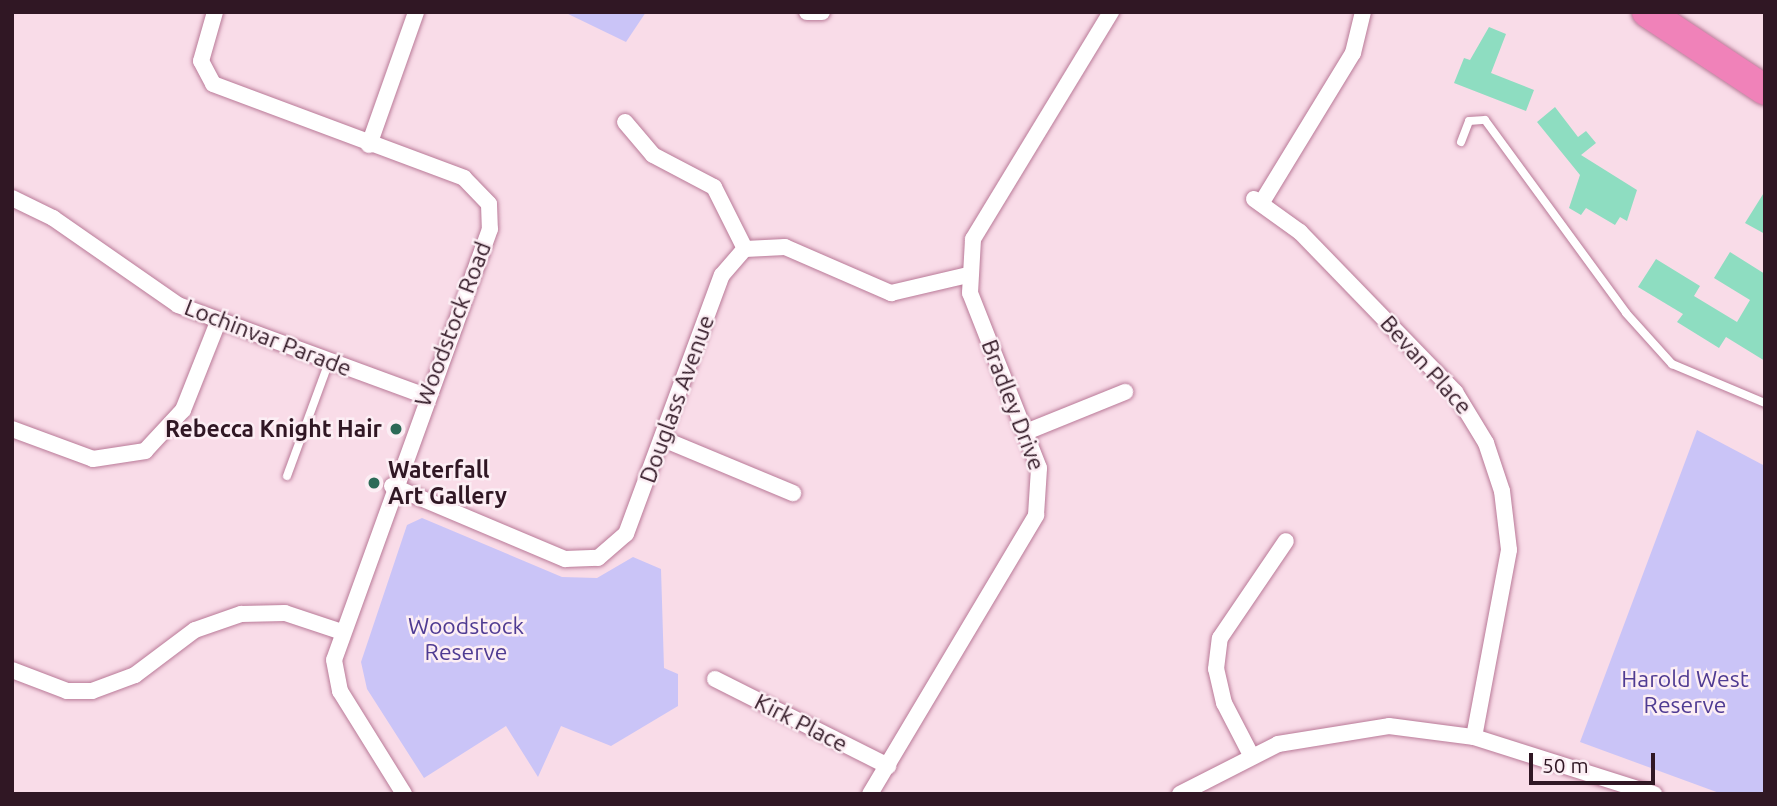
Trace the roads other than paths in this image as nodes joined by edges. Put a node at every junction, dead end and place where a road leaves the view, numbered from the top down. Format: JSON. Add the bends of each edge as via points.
{"nodes":[{"id":1,"x":215,"y":12,"type":"edge"},
{"id":2,"x":416,"y":12,"type":"edge"},
{"id":3,"x":807,"y":12,"type":"edge"},
{"id":4,"x":822,"y":12,"type":"edge"},
{"id":5,"x":1111,"y":12,"type":"edge"},
{"id":6,"x":1363,"y":12,"type":"edge"},
{"id":7,"x":1647,"y":12,"type":"edge"},
{"id":8,"x":1729,"y":63,"type":"junction"},
{"id":9,"x":1765,"y":79,"type":"edge"},
{"id":10,"x":1765,"y":90,"type":"edge"},
{"id":11,"x":625,"y":122,"type":"dead end"},
{"id":12,"x":1461,"y":142,"type":"dead end"},
{"id":13,"x":369,"y":145,"type":"junction"},
{"id":14,"x":12,"y":198,"type":"edge"},
{"id":15,"x":745,"y":249,"type":"junction"},
{"id":16,"x":968,"y":275,"type":"junction"},
{"id":17,"x":218,"y":323,"type":"junction"},
{"id":18,"x":329,"y":362,"type":"junction"},
{"id":19,"x":1125,"y":392,"type":"dead end"},
{"id":20,"x":425,"y":396,"type":"junction"},
{"id":21,"x":1765,"y":403,"type":"edge"},
{"id":22,"x":12,"y":429,"type":"edge"},
{"id":23,"x":1026,"y":432,"type":"junction"},
{"id":24,"x":663,"y":439,"type":"junction"},
{"id":25,"x":287,"y":476,"type":"dead end"},
{"id":26,"x":392,"y":486,"type":"junction"},
{"id":27,"x":793,"y":494,"type":"dead end"},
{"id":28,"x":1286,"y":541,"type":"dead end"},
{"id":29,"x":339,"y":631,"type":"junction"},
{"id":30,"x":12,"y":670,"type":"edge"},
{"id":31,"x":715,"y":679,"type":"dead end"},
{"id":32,"x":1474,"y":737,"type":"junction"},
{"id":33,"x":1251,"y":755,"type":"junction"},
{"id":34,"x":888,"y":766,"type":"junction"},
{"id":35,"x":404,"y":794,"type":"edge"},
{"id":36,"x":870,"y":794,"type":"edge"},
{"id":37,"x":1180,"y":794,"type":"edge"},
{"id":38,"x":1654,"y":794,"type":"edge"}],
"edges":[{"from":1,"to":13,"type":"street","name":"Woodstock Road","via":[[201,61],[213,84]]},
{"from":2,"to":13,"type":"street"},
{"from":3,"to":4,"type":"street"},
{"from":5,"to":16,"type":"street","name":"Bradley Drive","via":[[973,239]]},
{"from":6,"to":32,"type":"street","name":"Bevan Place","via":[[1353,53],[1258,200],[1455,392],[1486,443],[1502,491],[1509,551]]},
{"from":7,"to":8,"type":"highway"},
{"from":8,"to":9,"type":"highway"},
{"from":8,"to":10,"type":"highway"},
{"from":11,"to":15,"type":"street","via":[[653,155],[714,187]]},
{"from":12,"to":21,"type":"lane","via":[[1469,121],[1485,120],[1626,313],[1672,364]]},
{"from":13,"to":20,"type":"street","name":"Woodstock Road","via":[[472,182],[491,210],[490,229]]},
{"from":14,"to":17,"type":"street","name":"Lochinvar Parade","via":[[53,218],[173,302]]},
{"from":15,"to":16,"type":"street","via":[[785,247],[891,293]]},
{"from":15,"to":24,"type":"street","name":"Douglass Avenue","via":[[722,275]]},
{"from":16,"to":23,"type":"street","name":"Bradley Drive","via":[[970,293]]},
{"from":17,"to":18,"type":"street","name":"Lochinvar Parade"},
{"from":17,"to":22,"type":"street","via":[[183,410],[145,451],[93,459]]},
{"from":18,"to":20,"type":"street","name":"Lochinvar Parade"},
{"from":18,"to":25,"type":"lane"},
{"from":19,"to":23,"type":"street"},
{"from":20,"to":26,"type":"street","name":"Woodstock Road"},
{"from":23,"to":34,"type":"street","name":"Bradley Drive","via":[[1042,483],[1036,515]]},
{"from":24,"to":26,"type":"street","name":"Douglass Avenue","via":[[626,534],[589,560],[565,559]]},
{"from":24,"to":27,"type":"street"},
{"from":26,"to":29,"type":"street","name":"Woodstock Road"},
{"from":28,"to":33,"type":"street","via":[[1220,638],[1216,669],[1224,703]]},
{"from":29,"to":30,"type":"street","via":[[285,613],[242,614],[195,630],[135,675],[92,691],[67,691]]},
{"from":29,"to":35,"type":"street","name":"Woodstock Road","via":[[334,660],[340,691]]},
{"from":31,"to":34,"type":"street","name":"Kirk Place"},
{"from":32,"to":33,"type":"street","via":[[1389,726],[1301,738]]},
{"from":32,"to":38,"type":"street"},
{"from":33,"to":37,"type":"street"},
{"from":34,"to":36,"type":"street","name":"Bradley Drive"}]}
